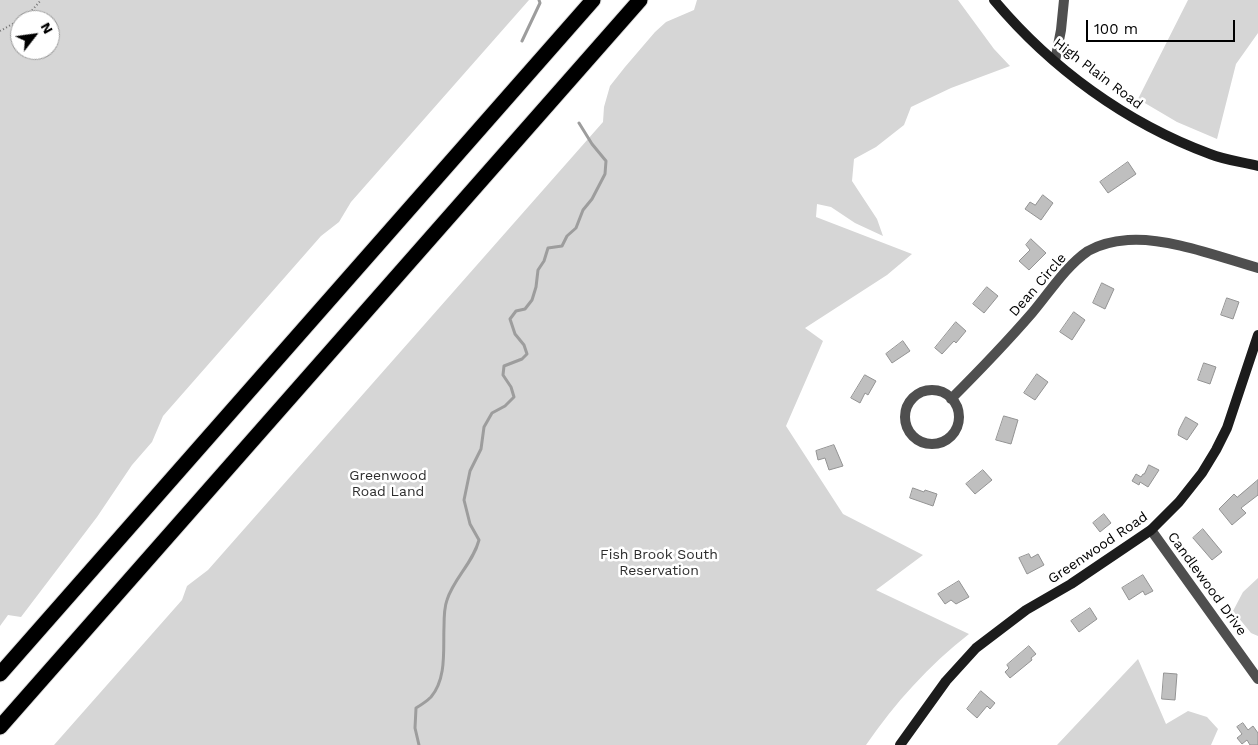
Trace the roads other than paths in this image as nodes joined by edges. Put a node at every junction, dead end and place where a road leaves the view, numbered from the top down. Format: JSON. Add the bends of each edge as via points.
{"nodes":[{"id":1,"x":593,"y":0,"type":"edge"},
{"id":2,"x":640,"y":0,"type":"edge"},
{"id":3,"x":994,"y":0,"type":"edge"},
{"id":4,"x":1064,"y":0,"type":"edge"},
{"id":5,"x":1055,"y":61,"type":"junction"},
{"id":6,"x":1258,"y":166,"type":"edge"},
{"id":7,"x":1258,"y":268,"type":"edge"},
{"id":8,"x":1258,"y":335,"type":"edge"},
{"id":9,"x":952,"y":399,"type":"junction"},
{"id":10,"x":1151,"y":530,"type":"junction"},
{"id":11,"x":0,"y":674,"type":"edge"},
{"id":12,"x":1258,"y":680,"type":"edge"},
{"id":13,"x":0,"y":727,"type":"edge"},
{"id":14,"x":900,"y":745,"type":"edge"}],
"edges":[{"from":1,"to":11,"type":"highway"},
{"from":2,"to":13,"type":"highway"},
{"from":3,"to":5,"type":"street","name":"High Plain Road","via":[[1016,26]]},
{"from":4,"to":5,"type":"street"},
{"from":5,"to":6,"type":"street","name":"High Plain Road","via":[[1135,120],[1211,154]]},
{"from":7,"to":9,"type":"street","name":"Dean Circle","via":[[1156,241],[1130,240],[1099,246],[1088,251],[1067,271]]},
{"from":8,"to":10,"type":"street","name":"Greenwood Road","via":[[1227,428],[1216,450],[1179,502]]},
{"from":9,"to":9,"type":"street","via":[[931,390],[915,396],[906,410],[905,421],[910,432],[925,442],[937,443],[948,438],[958,422]]},
{"from":10,"to":12,"type":"street","name":"Candlewood Drive"},
{"from":10,"to":14,"type":"street","name":"Greenwood Road","via":[[1026,610],[976,648],[946,681]]}]}
